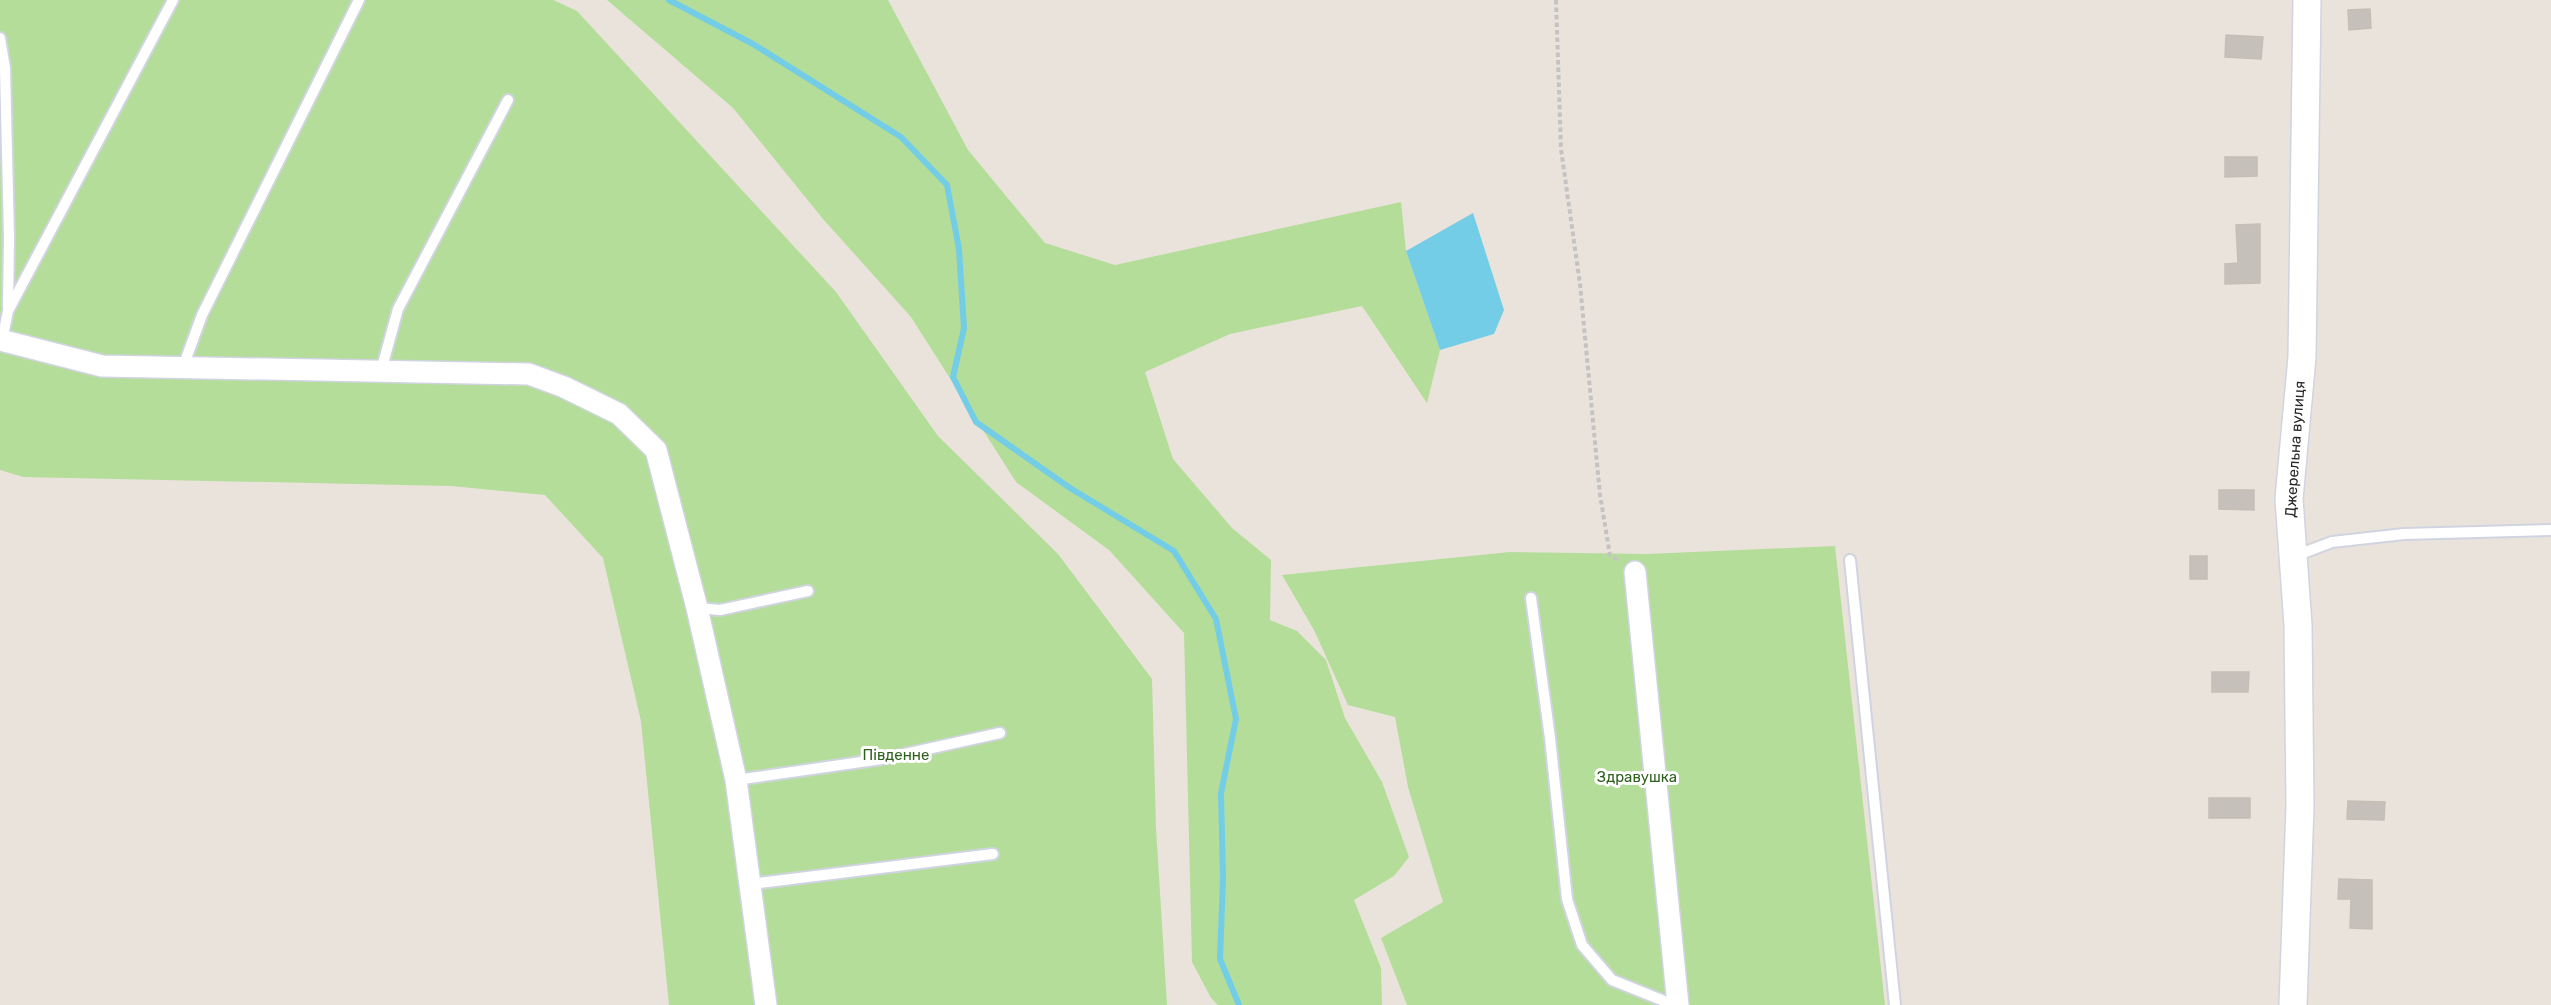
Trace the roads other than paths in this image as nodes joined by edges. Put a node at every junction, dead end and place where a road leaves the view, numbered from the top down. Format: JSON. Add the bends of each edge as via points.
{"nodes":[{"id":1,"x":173,"y":0,"type":"edge"},
{"id":2,"x":359,"y":0,"type":"edge"},
{"id":3,"x":2307,"y":0,"type":"edge"},
{"id":4,"x":0,"y":38,"type":"edge"},
{"id":5,"x":508,"y":100,"type":"dead end"},
{"id":6,"x":8,"y":311,"type":"junction"},
{"id":7,"x":1,"y":340,"type":"edge"},
{"id":8,"x":183,"y":367,"type":"junction"},
{"id":9,"x":381,"y":371,"type":"junction"},
{"id":10,"x":2551,"y":530,"type":"edge"},
{"id":11,"x":2292,"y":557,"type":"junction"},
{"id":12,"x":1850,"y":560,"type":"dead end"},
{"id":13,"x":1635,"y":572,"type":"road end"},
{"id":14,"x":808,"y":591,"type":"dead end"},
{"id":15,"x":1531,"y":598,"type":"dead end"},
{"id":16,"x":697,"y":608,"type":"junction"},
{"id":17,"x":1000,"y":733,"type":"dead end"},
{"id":18,"x":736,"y":780,"type":"junction"},
{"id":19,"x":993,"y":854,"type":"dead end"},
{"id":20,"x":751,"y":884,"type":"junction"},
{"id":21,"x":766,"y":1005,"type":"edge"},
{"id":22,"x":1676,"y":1005,"type":"edge"},
{"id":23,"x":1895,"y":1005,"type":"edge"},
{"id":24,"x":2293,"y":1005,"type":"edge"}],
"edges":[{"from":1,"to":6,"type":"lane"},
{"from":2,"to":8,"type":"lane","via":[[202,315]]},
{"from":3,"to":11,"type":"street","name":"Джерельна вулиця","via":[[2301,357],[2289,499]]},
{"from":4,"to":6,"type":"lane","via":[[5,68]]},
{"from":5,"to":9,"type":"lane","via":[[398,309]]},
{"from":6,"to":7,"type":"lane"},
{"from":7,"to":8,"type":"street","via":[[102,366]]},
{"from":8,"to":9,"type":"street"},
{"from":9,"to":16,"type":"street","via":[[529,374],[619,414],[656,450]]},
{"from":10,"to":11,"type":"lane","via":[[2404,534],[2332,542]]},
{"from":11,"to":24,"type":"street","name":"Джерельна вулиця","via":[[2298,625],[2300,806]]},
{"from":12,"to":23,"type":"lane"},
{"from":13,"to":22,"type":"street"},
{"from":14,"to":16,"type":"lane","via":[[720,609]]},
{"from":15,"to":22,"type":"lane","via":[[1567,899],[1582,945],[1612,980]]},
{"from":16,"to":18,"type":"street"},
{"from":17,"to":18,"type":"lane","via":[[882,759]]},
{"from":18,"to":20,"type":"street"},
{"from":19,"to":20,"type":"lane"},
{"from":20,"to":21,"type":"street"}]}
